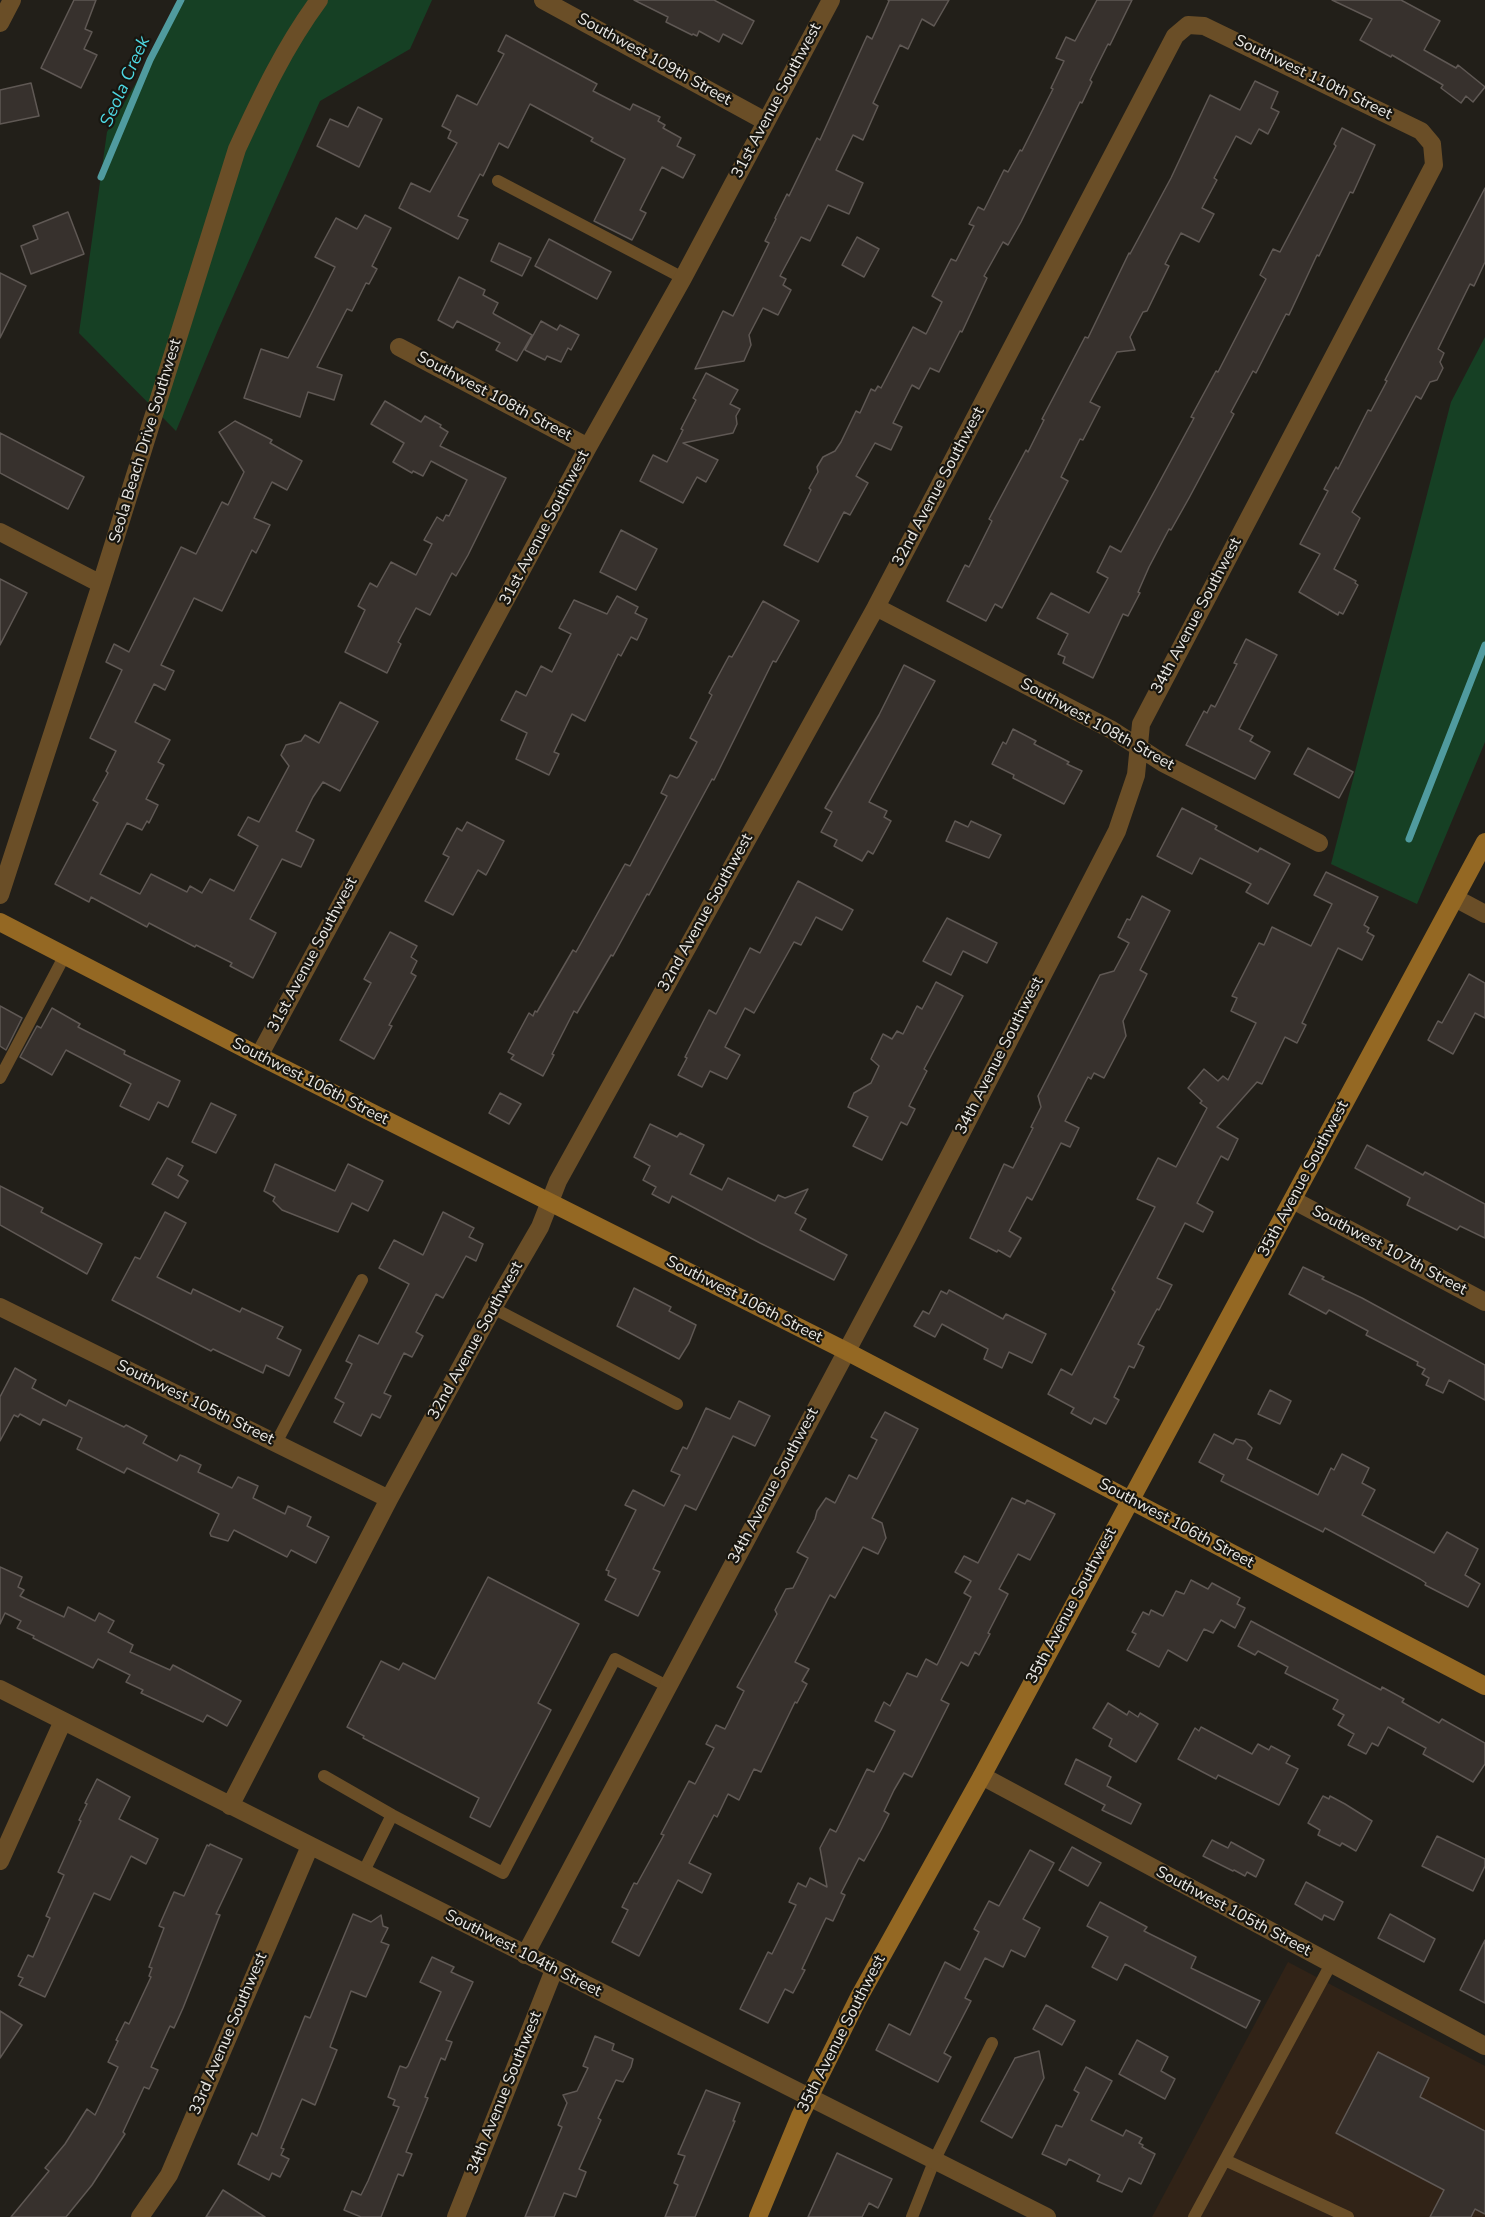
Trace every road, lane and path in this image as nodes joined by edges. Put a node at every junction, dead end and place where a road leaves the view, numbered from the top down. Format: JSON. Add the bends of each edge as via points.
{"nodes":[{"id":1,"x":12,"y":0,"type":"edge"},
{"id":2,"x":319,"y":0,"type":"edge"},
{"id":3,"x":543,"y":0,"type":"edge"},
{"id":4,"x":831,"y":0,"type":"edge"},
{"id":5,"x":0,"y":23,"type":"edge"},
{"id":6,"x":1188,"y":25,"type":"joint"},
{"id":7,"x":765,"y":121,"type":"junction"},
{"id":8,"x":1431,"y":144,"type":"joint"},
{"id":9,"x":498,"y":181,"type":"dead end"},
{"id":10,"x":683,"y":278,"type":"junction"},
{"id":11,"x":399,"y":347,"type":"dead end"},
{"id":12,"x":588,"y":447,"type":"junction"},
{"id":13,"x":0,"y":532,"type":"edge"},
{"id":14,"x":101,"y":584,"type":"junction"},
{"id":15,"x":876,"y":607,"type":"junction"},
{"id":16,"x":1139,"y":747,"type":"junction"},
{"id":17,"x":1319,"y":843,"type":"dead end"},
{"id":18,"x":1485,"y":843,"type":"edge"},
{"id":19,"x":0,"y":895,"type":"edge"},
{"id":20,"x":1455,"y":898,"type":"junction"},
{"id":21,"x":1485,"y":914,"type":"edge"},
{"id":22,"x":0,"y":922,"type":"edge"},
{"id":23,"x":65,"y":955,"type":"junction"},
{"id":24,"x":259,"y":1056,"type":"junction"},
{"id":25,"x":0,"y":1078,"type":"edge"},
{"id":26,"x":1293,"y":1200,"type":"junction"},
{"id":27,"x":550,"y":1203,"type":"junction"},
{"id":28,"x":362,"y":1280,"type":"dead end"},
{"id":29,"x":1485,"y":1302,"type":"edge"},
{"id":30,"x":0,"y":1307,"type":"edge"},
{"id":31,"x":493,"y":1308,"type":"junction"},
{"id":32,"x":846,"y":1351,"type":"junction"},
{"id":33,"x":677,"y":1404,"type":"dead end"},
{"id":34,"x":276,"y":1443,"type":"junction"},
{"id":35,"x":389,"y":1499,"type":"junction"},
{"id":36,"x":1129,"y":1500,"type":"junction"},
{"id":37,"x":668,"y":1686,"type":"junction"},
{"id":38,"x":1485,"y":1686,"type":"edge"},
{"id":39,"x":0,"y":1689,"type":"edge"},
{"id":40,"x":63,"y":1721,"type":"junction"},
{"id":41,"x":324,"y":1776,"type":"dead end"},
{"id":42,"x":982,"y":1776,"type":"junction"},
{"id":43,"x":230,"y":1806,"type":"junction"},
{"id":44,"x":392,"y":1815,"type":"junction"},
{"id":45,"x":310,"y":1846,"type":"junction"},
{"id":46,"x":0,"y":1861,"type":"edge"},
{"id":47,"x":363,"y":1873,"type":"junction"},
{"id":48,"x":525,"y":1954,"type":"junction"},
{"id":49,"x":1331,"y":1964,"type":"junction"},
{"id":50,"x":554,"y":1970,"type":"junction"},
{"id":51,"x":992,"y":2043,"type":"dead end"},
{"id":52,"x":1485,"y":2046,"type":"edge"},
{"id":53,"x":808,"y":2098,"type":"junction"},
{"id":54,"x":935,"y":2159,"type":"junction"},
{"id":55,"x":1225,"y":2160,"type":"junction"},
{"id":56,"x":140,"y":2217,"type":"edge"},
{"id":57,"x":456,"y":2217,"type":"edge"},
{"id":58,"x":758,"y":2217,"type":"edge"},
{"id":59,"x":912,"y":2217,"type":"edge"},
{"id":60,"x":1047,"y":2217,"type":"edge"},
{"id":61,"x":1194,"y":2217,"type":"edge"},
{"id":62,"x":1348,"y":2217,"type":"edge"}],
"edges":[{"from":1,"to":5,"type":"street"},
{"from":2,"to":14,"type":"street","name":"Seola Beach Drive Southwest","via":[[288,46],[237,149]]},
{"from":3,"to":7,"type":"street","name":"Southwest 109th Street"},
{"from":4,"to":7,"type":"street","name":"31st Avenue Southwest"},
{"from":6,"to":8,"type":"street","name":"Southwest 110th Street","via":[[1204,26],[1421,131]]},
{"from":6,"to":15,"type":"street","name":"32nd Avenue Southwest","via":[[1175,36]]},
{"from":7,"to":10,"type":"street","name":"31st Avenue Southwest"},
{"from":8,"to":16,"type":"street","name":"34th Avenue Southwest","via":[[1434,165],[1141,724]]},
{"from":9,"to":10,"type":"lane"},
{"from":10,"to":12,"type":"street","name":"31st Avenue Southwest"},
{"from":11,"to":12,"type":"street","name":"Southwest 108th Street"},
{"from":12,"to":24,"type":"street","name":"31st Avenue Southwest"},
{"from":13,"to":14,"type":"street"},
{"from":14,"to":19,"type":"street","name":"Seola Beach Drive Southwest"},
{"from":15,"to":16,"type":"street","name":"Southwest 108th Street"},
{"from":15,"to":27,"type":"street","name":"32nd Avenue Southwest","via":[[558,1180]]},
{"from":16,"to":17,"type":"street","name":"Southwest 108th Street"},
{"from":16,"to":32,"type":"street","name":"34th Avenue Southwest","via":[[1136,775],[1117,831]]},
{"from":18,"to":20,"type":"street","name":"35th Avenue Southwest"},
{"from":20,"to":21,"type":"street"},
{"from":20,"to":26,"type":"street","name":"35th Avenue Southwest"},
{"from":22,"to":23,"type":"street","name":"Southwest 106th Street"},
{"from":23,"to":24,"type":"street","name":"Southwest 106th Street"},
{"from":23,"to":25,"type":"lane"},
{"from":24,"to":27,"type":"street","name":"Southwest 106th Street"},
{"from":26,"to":29,"type":"street","name":"Southwest 107th Street"},
{"from":26,"to":36,"type":"street","name":"35th Avenue Southwest"},
{"from":27,"to":31,"type":"street","name":"32nd Avenue Southwest"},
{"from":27,"to":32,"type":"street","name":"Southwest 106th Street"},
{"from":28,"to":34,"type":"lane"},
{"from":30,"to":34,"type":"street","name":"Southwest 105th Street"},
{"from":31,"to":33,"type":"lane"},
{"from":31,"to":35,"type":"street","name":"32nd Avenue Southwest"},
{"from":32,"to":36,"type":"street","name":"Southwest 106th Street"},
{"from":32,"to":37,"type":"street","name":"34th Avenue Southwest"},
{"from":34,"to":35,"type":"street","name":"Southwest 105th Street"},
{"from":35,"to":43,"type":"street","name":"32nd Avenue Southwest"},
{"from":36,"to":38,"type":"street","name":"Southwest 106th Street"},
{"from":36,"to":42,"type":"street","name":"35th Avenue Southwest"},
{"from":37,"to":44,"type":"lane","via":[[615,1659],[503,1873]]},
{"from":37,"to":48,"type":"street","name":"34th Avenue Southwest"},
{"from":39,"to":40,"type":"street","name":"Southwest 104th Street"},
{"from":40,"to":43,"type":"street","name":"Southwest 104th Street"},
{"from":40,"to":46,"type":"street"},
{"from":41,"to":44,"type":"lane"},
{"from":42,"to":49,"type":"street","name":"Southwest 105th Street"},
{"from":42,"to":53,"type":"street","name":"35th Avenue Southwest","via":[[859,1997]]},
{"from":43,"to":45,"type":"street","name":"Southwest 104th Street"},
{"from":44,"to":47,"type":"lane"},
{"from":45,"to":47,"type":"street","name":"Southwest 104th Street"},
{"from":45,"to":56,"type":"street","name":"33rd Avenue Southwest","via":[[169,2175]]},
{"from":47,"to":48,"type":"street","name":"Southwest 104th Street"},
{"from":48,"to":50,"type":"street","name":"Southwest 104th Street"},
{"from":49,"to":52,"type":"street","name":"Southwest 105th Street"},
{"from":49,"to":55,"type":"lane"},
{"from":50,"to":53,"type":"street","name":"Southwest 104th Street"},
{"from":50,"to":57,"type":"street","name":"34th Avenue Southwest"},
{"from":51,"to":54,"type":"lane"},
{"from":53,"to":54,"type":"street","name":"Southwest 104th Street"},
{"from":53,"to":58,"type":"street","name":"35th Avenue Southwest"},
{"from":54,"to":59,"type":"lane"},
{"from":54,"to":60,"type":"street","name":"Southwest 104th Street"},
{"from":55,"to":61,"type":"lane"},
{"from":55,"to":62,"type":"lane"}]}
